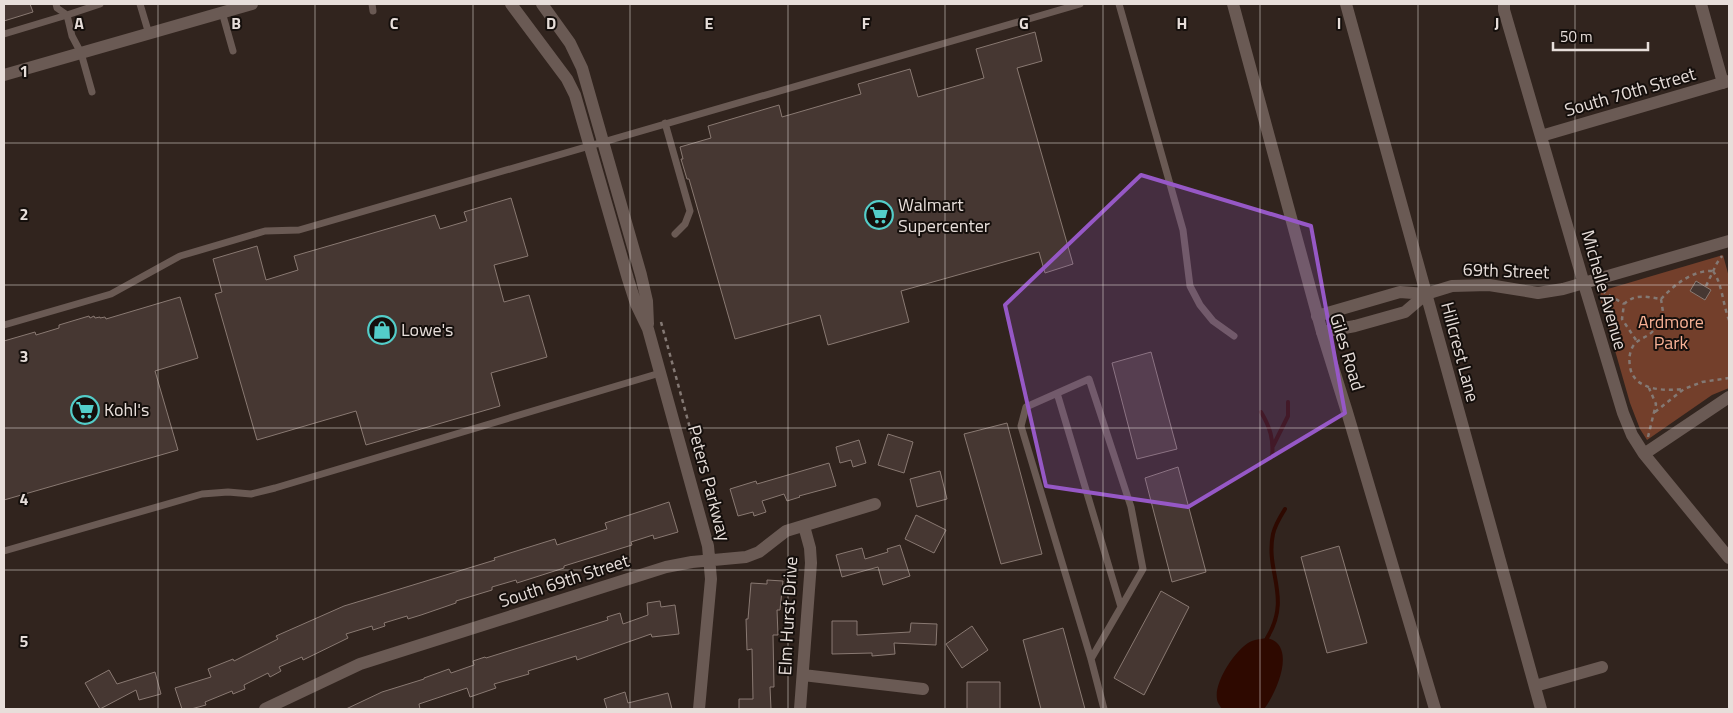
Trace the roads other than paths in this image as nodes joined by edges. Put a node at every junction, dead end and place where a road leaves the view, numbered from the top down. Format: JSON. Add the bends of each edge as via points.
{"nodes":[{"id":1,"x":56,"y":4,"type":"edge"},
{"id":2,"x":100,"y":4,"type":"edge"},
{"id":3,"x":140,"y":4,"type":"edge"},
{"id":4,"x":252,"y":4,"type":"edge"},
{"id":5,"x":511,"y":4,"type":"edge"},
{"id":6,"x":542,"y":4,"type":"edge"},
{"id":7,"x":1080,"y":4,"type":"edge"},
{"id":8,"x":1119,"y":4,"type":"edge"},
{"id":9,"x":1233,"y":4,"type":"edge"},
{"id":10,"x":1346,"y":4,"type":"edge"},
{"id":11,"x":1504,"y":4,"type":"edge"},
{"id":12,"x":1701,"y":4,"type":"edge"},
{"id":13,"x":87,"y":6,"type":"edge"},
{"id":14,"x":222,"y":12,"type":"junction"},
{"id":15,"x":66,"y":15,"type":"junction"},
{"id":16,"x":4,"y":34,"type":"edge"},
{"id":17,"x":148,"y":34,"type":"junction"},
{"id":18,"x":233,"y":51,"type":"dead end"},
{"id":19,"x":81,"y":53,"type":"junction"},
{"id":20,"x":4,"y":75,"type":"edge"},
{"id":21,"x":1726,"y":82,"type":"edge"},
{"id":22,"x":92,"y":92,"type":"dead end"},
{"id":23,"x":665,"y":123,"type":"junction"},
{"id":24,"x":1542,"y":136,"type":"junction"},
{"id":25,"x":602,"y":142,"type":"junction"},
{"id":26,"x":590,"y":145,"type":"junction"},
{"id":27,"x":675,"y":234,"type":"dead end"},
{"id":28,"x":1729,"y":242,"type":"edge"},
{"id":29,"x":1584,"y":284,"type":"junction"},
{"id":30,"x":1426,"y":294,"type":"junction"},
{"id":31,"x":1317,"y":316,"type":"junction"},
{"id":32,"x":4,"y":325,"type":"edge"},
{"id":33,"x":648,"y":329,"type":"junction"},
{"id":34,"x":1322,"y":332,"type":"junction"},
{"id":35,"x":1234,"y":336,"type":"dead end"},
{"id":36,"x":660,"y":373,"type":"junction"},
{"id":37,"x":1057,"y":394,"type":"junction"},
{"id":38,"x":1729,"y":397,"type":"edge"},
{"id":39,"x":1644,"y":454,"type":"junction"},
{"id":40,"x":875,"y":504,"type":"dead end"},
{"id":41,"x":804,"y":526,"type":"junction"},
{"id":42,"x":4,"y":550,"type":"edge"},
{"id":43,"x":1729,"y":558,"type":"edge"},
{"id":44,"x":710,"y":561,"type":"junction"},
{"id":45,"x":1121,"y":608,"type":"junction"},
{"id":46,"x":1091,"y":659,"type":"junction"},
{"id":47,"x":1602,"y":667,"type":"dead end"},
{"id":48,"x":803,"y":675,"type":"junction"},
{"id":49,"x":1535,"y":686,"type":"junction"},
{"id":50,"x":923,"y":689,"type":"dead end"},
{"id":51,"x":279,"y":706,"type":"edge"},
{"id":52,"x":265,"y":709,"type":"edge"},
{"id":53,"x":698,"y":709,"type":"edge"},
{"id":54,"x":800,"y":709,"type":"edge"},
{"id":55,"x":1104,"y":709,"type":"edge"},
{"id":56,"x":1435,"y":709,"type":"edge"},
{"id":57,"x":1541,"y":709,"type":"edge"}],
"edges":[{"from":1,"to":15,"type":"lane"},
{"from":2,"to":13,"type":"lane"},
{"from":3,"to":17,"type":"lane"},
{"from":4,"to":14,"type":"street"},
{"from":5,"to":26,"type":"street","via":[[567,79]]},
{"from":6,"to":25,"type":"street","via":[[570,43],[582,68]]},
{"from":7,"to":23,"type":"lane"},
{"from":8,"to":35,"type":"lane","via":[[1183,230],[1190,286],[1213,321]]},
{"from":9,"to":31,"type":"street","name":"Giles Road"},
{"from":10,"to":30,"type":"street","name":"Hillcrest Lane"},
{"from":11,"to":24,"type":"street","name":"Michelle Avenue"},
{"from":12,"to":21,"type":"street"},
{"from":13,"to":15,"type":"lane"},
{"from":14,"to":17,"type":"street"},
{"from":14,"to":18,"type":"lane"},
{"from":15,"to":16,"type":"lane"},
{"from":15,"to":19,"type":"lane"},
{"from":17,"to":19,"type":"street"},
{"from":19,"to":20,"type":"street"},
{"from":19,"to":22,"type":"lane"},
{"from":21,"to":24,"type":"street","name":"South 70th Street"},
{"from":23,"to":25,"type":"lane"},
{"from":23,"to":27,"type":"lane","via":[[690,210],[685,224]]},
{"from":24,"to":29,"type":"street","name":"Michelle Avenue"},
{"from":25,"to":26,"type":"lane"},
{"from":25,"to":33,"type":"street","via":[[645,292]]},
{"from":26,"to":32,"type":"lane","via":[[299,230],[265,231],[180,256],[112,294]]},
{"from":26,"to":33,"type":"street","via":[[631,288]]},
{"from":28,"to":29,"type":"street","name":"69th Street"},
{"from":29,"to":30,"type":"street","name":"69th Street","via":[[1538,293],[1489,285],[1452,286]]},
{"from":29,"to":39,"type":"street","name":"Michelle Avenue","via":[[1622,413]]},
{"from":30,"to":31,"type":"street","via":[[1400,292]]},
{"from":30,"to":34,"type":"street","via":[[1405,312]]},
{"from":30,"to":49,"type":"street","name":"Hillcrest Lane"},
{"from":31,"to":34,"type":"street","name":"Giles Road"},
{"from":33,"to":36,"type":"street","name":"Peters Parkway"},
{"from":34,"to":56,"type":"street","name":"Giles Road"},
{"from":36,"to":42,"type":"lane","via":[[275,488],[252,494],[202,494]]},
{"from":36,"to":44,"type":"street","name":"Peters Parkway","via":[[706,533]]},
{"from":37,"to":45,"type":"lane"},
{"from":37,"to":45,"type":"lane","via":[[1089,379],[1131,507],[1142,569]]},
{"from":37,"to":46,"type":"lane","via":[[1026,407],[1020,426]]},
{"from":38,"to":39,"type":"street"},
{"from":39,"to":43,"type":"street","name":"Michelle Avenue"},
{"from":40,"to":41,"type":"street","name":"South 69th Street"},
{"from":41,"to":44,"type":"street","name":"South 69th Street","via":[[786,531],[759,552],[746,557]]},
{"from":41,"to":48,"type":"street","name":"Elm Hurst Drive","via":[[811,562]]},
{"from":44,"to":51,"type":"street","name":"South 69th Street","via":[[666,567],[360,664]]},
{"from":44,"to":53,"type":"street","name":"Peters Parkway"},
{"from":45,"to":46,"type":"lane"},
{"from":46,"to":55,"type":"lane"},
{"from":47,"to":49,"type":"street"},
{"from":48,"to":50,"type":"street"},
{"from":48,"to":54,"type":"street","name":"Elm Hurst Drive"},
{"from":49,"to":57,"type":"street","name":"Hillcrest Lane"},
{"from":51,"to":52,"type":"street","name":"South 69th Street"}]}
